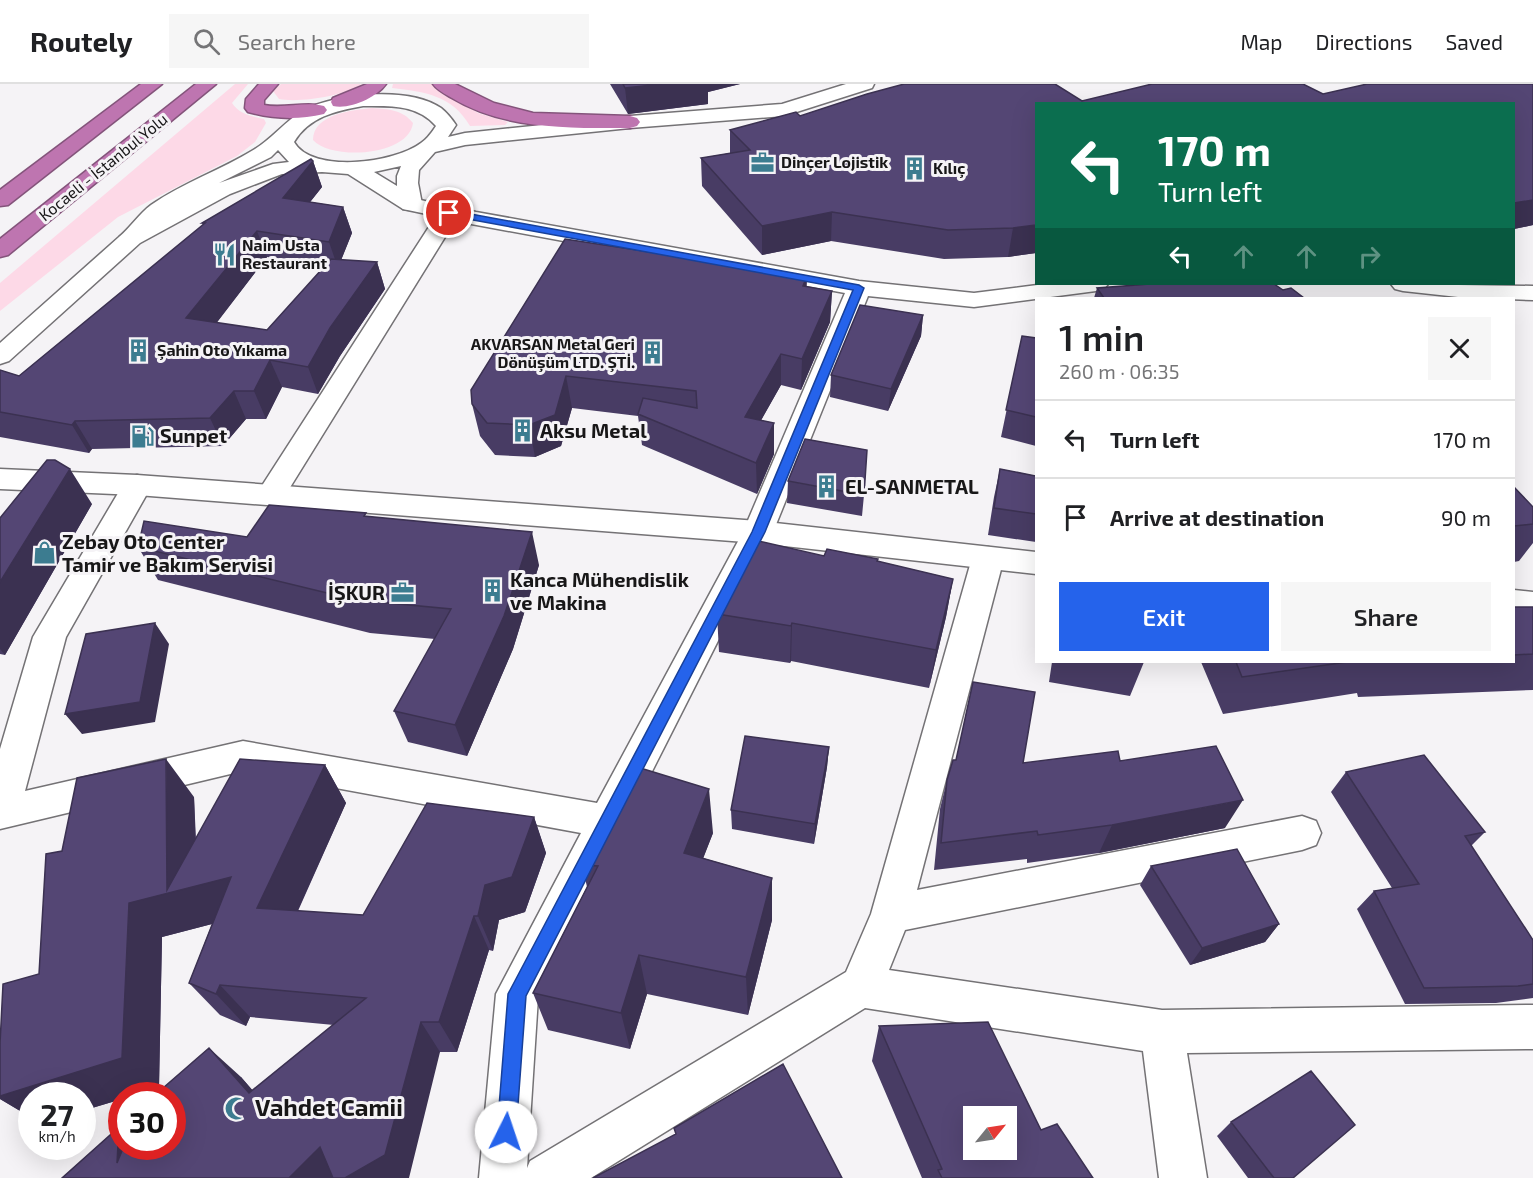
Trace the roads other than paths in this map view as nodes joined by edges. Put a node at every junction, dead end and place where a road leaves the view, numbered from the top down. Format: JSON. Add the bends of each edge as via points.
{"nodes":[{"id":1,"x":153,"y":84,"type":"edge"},
{"id":2,"x":207,"y":84,"type":"edge"},
{"id":3,"x":269,"y":84,"type":"edge"},
{"id":4,"x":377,"y":84,"type":"edge"},
{"id":5,"x":442,"y":84,"type":"edge"},
{"id":6,"x":865,"y":84,"type":"edge"},
{"id":7,"x":340,"y":102,"type":"junction"},
{"id":8,"x":317,"y":110,"type":"junction"},
{"id":9,"x":630,"y":122,"type":"junction"},
{"id":10,"x":287,"y":131,"type":"junction"},
{"id":11,"x":428,"y":148,"type":"junction"},
{"id":12,"x":326,"y":167,"type":"junction"},
{"id":13,"x":353,"y":168,"type":"junction"},
{"id":14,"x":0,"y":200,"type":"edge"},
{"id":15,"x":411,"y":204,"type":"junction"},
{"id":16,"x":449,"y":213,"type":"junction"},
{"id":17,"x":132,"y":238,"type":"junction"},
{"id":18,"x":0,"y":250,"type":"edge"},
{"id":19,"x":1092,"y":285,"type":"edge"},
{"id":20,"x":1412,"y":285,"type":"edge"},
{"id":21,"x":859,"y":288,"type":"junction"},
{"id":22,"x":1533,"y":293,"type":"edge"},
{"id":23,"x":1052,"y":294,"type":"edge"},
{"id":24,"x":0,"y":356,"type":"edge"},
{"id":25,"x":0,"y":479,"type":"edge"},
{"id":26,"x":137,"y":485,"type":"junction"},
{"id":27,"x":271,"y":495,"type":"junction"},
{"id":28,"x":758,"y":532,"type":"junction"},
{"id":29,"x":988,"y":558,"type":"junction"},
{"id":30,"x":1035,"y":563,"type":"edge"},
{"id":31,"x":1515,"y":602,"type":"edge"},
{"id":32,"x":1533,"y":604,"type":"edge"},
{"id":33,"x":0,"y":813,"type":"edge"},
{"id":34,"x":608,"y":821,"type":"junction"},
{"id":35,"x":1302,"y":832,"type":"dead end"},
{"id":36,"x":891,"y":914,"type":"junction"},
{"id":37,"x":861,"y":987,"type":"junction"},
{"id":38,"x":1533,"y":1027,"type":"edge"},
{"id":39,"x":1162,"y":1032,"type":"junction"},
{"id":40,"x":503,"y":1178,"type":"edge"},
{"id":41,"x":547,"y":1178,"type":"edge"},
{"id":42,"x":1183,"y":1178,"type":"edge"}],
"edges":[{"from":1,"to":14,"type":"highway"},
{"from":2,"to":18,"type":"highway","name":"Kocaeli - İstanbul Yolu"},
{"from":3,"to":8,"type":"highway","via":[[255,99],[255,108],[270,113]]},
{"from":4,"to":7,"type":"highway","via":[[372,90]]},
{"from":5,"to":9,"type":"highway","via":[[492,111],[522,118]]},
{"from":6,"to":9,"type":"street","via":[[784,110]]},
{"from":7,"to":8,"type":"street"},
{"from":7,"to":11,"type":"street","via":[[390,97],[430,105],[442,114],[446,125]]},
{"from":8,"to":10,"type":"street"},
{"from":9,"to":11,"type":"street","via":[[465,139]]},
{"from":10,"to":12,"type":"street","via":[[284,142],[290,153],[304,162]]},
{"from":10,"to":17,"type":"street","via":[[264,153],[198,185],[157,211]]},
{"from":11,"to":13,"type":"street","via":[[381,165]]},
{"from":11,"to":15,"type":"street","via":[[408,167]]},
{"from":12,"to":13,"type":"street"},
{"from":12,"to":17,"type":"street","via":[[280,168],[265,173],[222,189]]},
{"from":13,"to":15,"type":"street"},
{"from":15,"to":16,"type":"street"},
{"from":16,"to":21,"type":"street"},
{"from":16,"to":27,"type":"street"},
{"from":17,"to":24,"type":"street"},
{"from":19,"to":23,"type":"street"},
{"from":20,"to":22,"type":"street"},
{"from":21,"to":23,"type":"street","via":[[974,300]]},
{"from":21,"to":28,"type":"street"},
{"from":25,"to":26,"type":"street"},
{"from":26,"to":27,"type":"street"},
{"from":26,"to":33,"type":"street","via":[[50,637]]},
{"from":27,"to":28,"type":"street"},
{"from":28,"to":29,"type":"street"},
{"from":28,"to":34,"type":"street"},
{"from":29,"to":30,"type":"street"},
{"from":29,"to":36,"type":"street"},
{"from":31,"to":32,"type":"street"},
{"from":33,"to":34,"type":"street","via":[[243,756]]},
{"from":34,"to":40,"type":"street","via":[[517,994]]},
{"from":35,"to":36,"type":"street"},
{"from":36,"to":37,"type":"street"},
{"from":37,"to":39,"type":"street"},
{"from":37,"to":41,"type":"street"},
{"from":38,"to":39,"type":"street"},
{"from":39,"to":42,"type":"street"}]}
